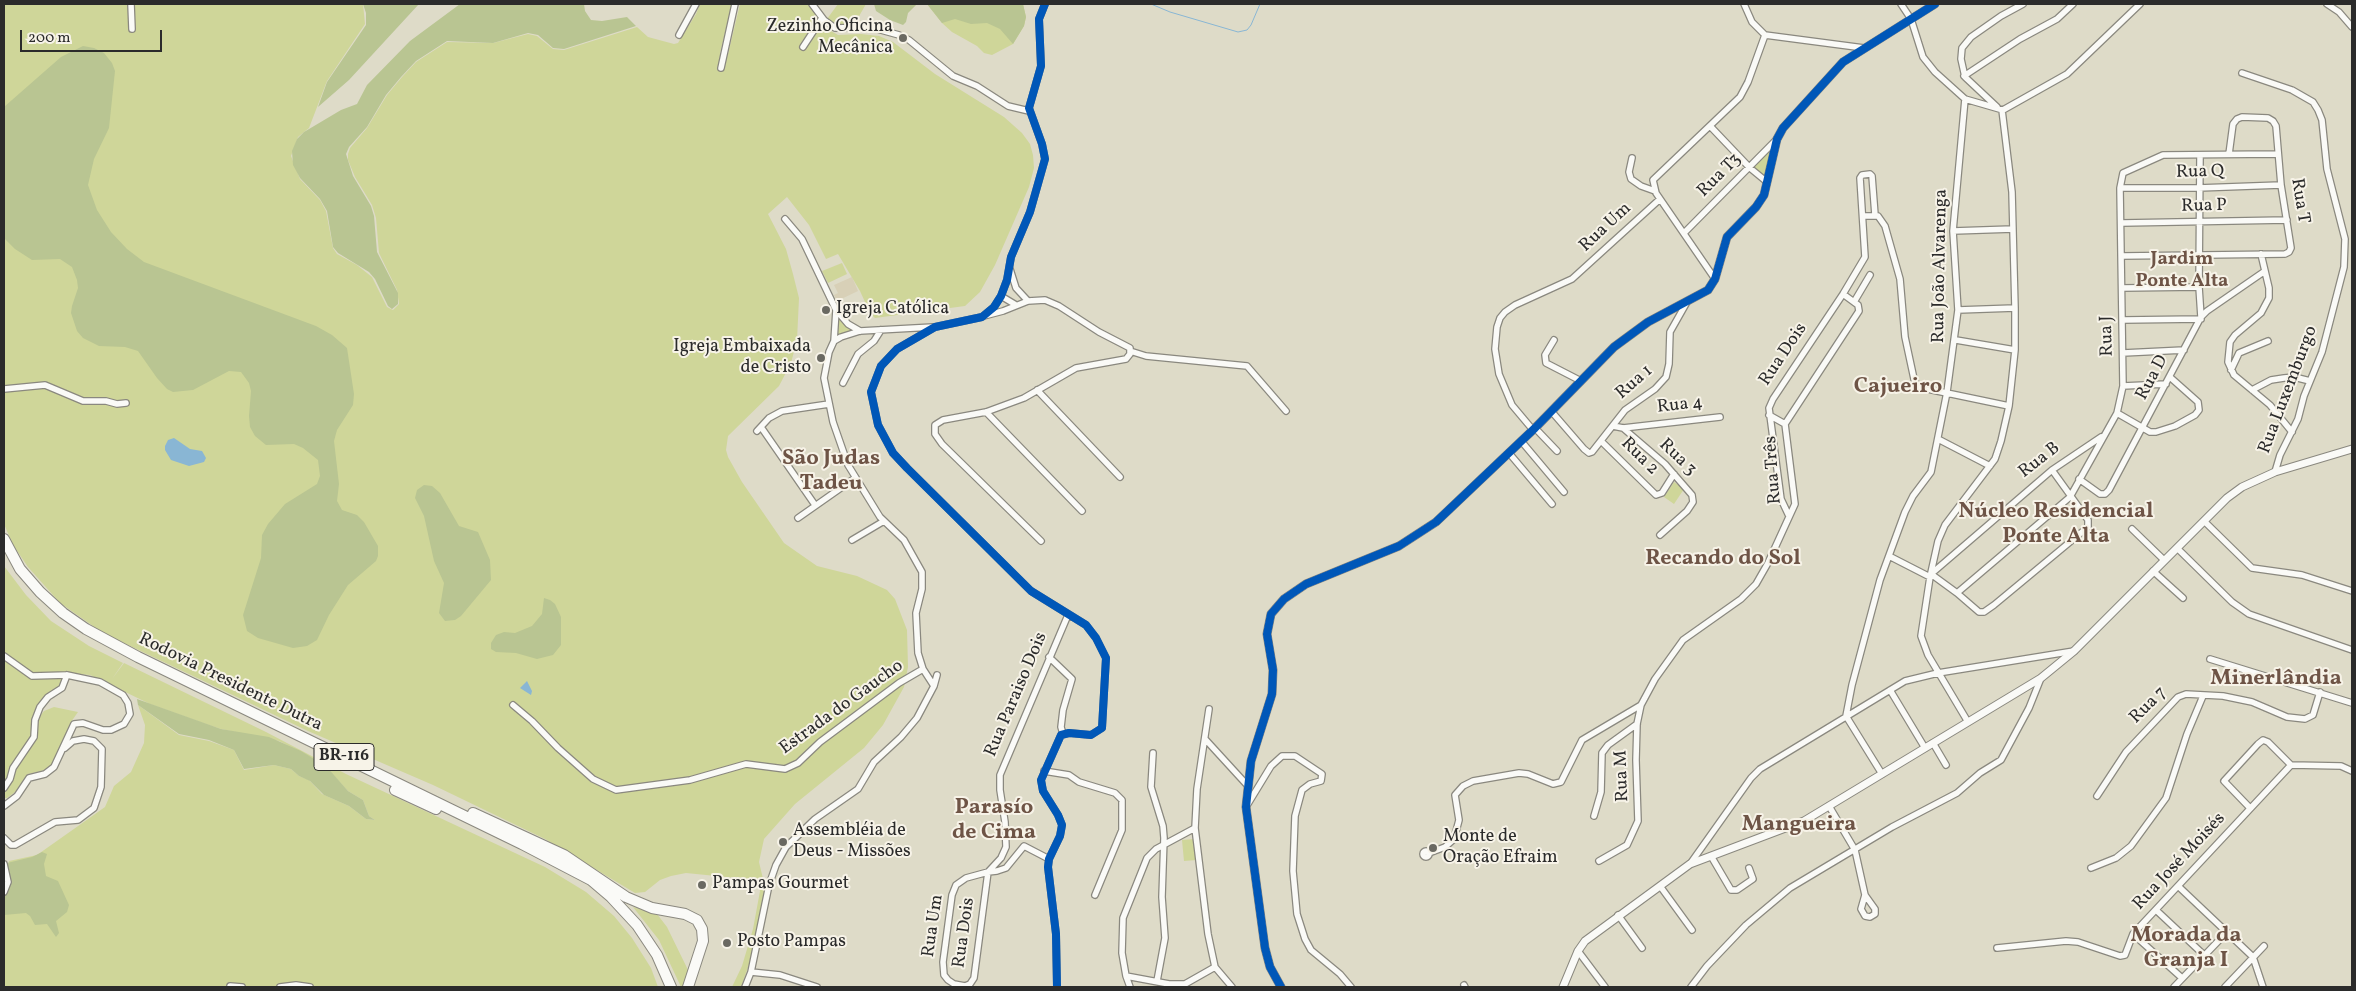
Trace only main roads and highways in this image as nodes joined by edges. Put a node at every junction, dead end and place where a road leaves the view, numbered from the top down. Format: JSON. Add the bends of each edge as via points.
{"nodes":[{"id":1,"x":4,"y":539,"type":"edge"},
{"id":2,"x":4,"y":554,"type":"edge"},
{"id":3,"x":433,"y":800,"type":"junction"},
{"id":4,"x":664,"y":987,"type":"edge"},
{"id":5,"x":671,"y":987,"type":"edge"},
{"id":6,"x":688,"y":987,"type":"edge"}],
"edges":[{"from":1,"to":3,"type":"highway","name":"Rodovia Presidente Dutra","number":"BR-116","via":[[20,569],[40,592],[86,629]]},
{"from":2,"to":4,"type":"highway","name":"Rodovia Presidente Dutra","number":"BR-116","via":[[38,601],[94,641],[584,884],[626,921],[647,950]]},
{"from":3,"to":5,"type":"highway","name":"Rodovia Presidente Dutra","number":"BR-116","via":[[591,880],[637,925],[657,955]]},
{"from":3,"to":6,"type":"highway","via":[[461,808],[564,855],[626,897],[658,909],[692,916],[700,924],[703,934]]}]}
